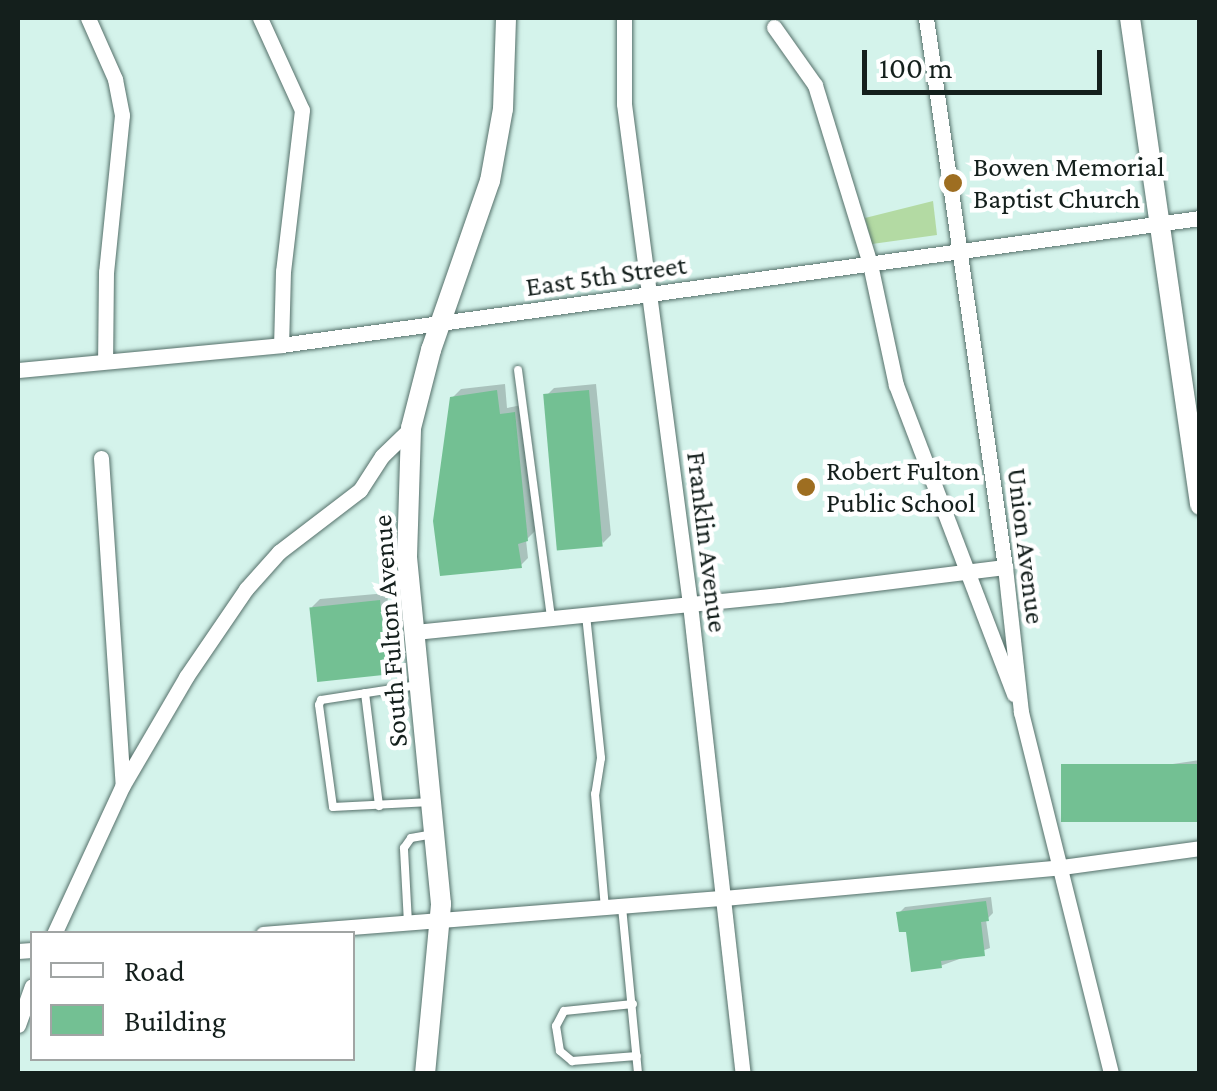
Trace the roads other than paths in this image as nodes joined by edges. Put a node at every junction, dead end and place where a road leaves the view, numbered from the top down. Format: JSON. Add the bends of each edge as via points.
{"nodes":[{"id":1,"x":88,"y":18,"type":"edge"},
{"id":2,"x":260,"y":18,"type":"edge"},
{"id":3,"x":506,"y":18,"type":"edge"},
{"id":4,"x":624,"y":18,"type":"edge"},
{"id":5,"x":926,"y":18,"type":"edge"},
{"id":6,"x":1130,"y":18,"type":"edge"},
{"id":7,"x":774,"y":27,"type":"dead end"},
{"id":8,"x":1200,"y":218,"type":"edge"},
{"id":9,"x":1158,"y":224,"type":"junction"},
{"id":10,"x":961,"y":254,"type":"junction"},
{"id":11,"x":870,"y":264,"type":"junction"},
{"id":12,"x":649,"y":296,"type":"junction"},
{"id":13,"x":441,"y":324,"type":"junction"},
{"id":14,"x":281,"y":345,"type":"junction"},
{"id":15,"x":105,"y":361,"type":"junction"},
{"id":16,"x":18,"y":370,"type":"edge"},
{"id":17,"x":518,"y":370,"type":"dead end"},
{"id":18,"x":411,"y":428,"type":"junction"},
{"id":19,"x":101,"y":458,"type":"dead end"},
{"id":20,"x":1200,"y":504,"type":"edge"},
{"id":21,"x":1005,"y":567,"type":"junction"},
{"id":22,"x":964,"y":572,"type":"junction"},
{"id":23,"x":690,"y":604,"type":"junction"},
{"id":24,"x":586,"y":614,"type":"junction"},
{"id":25,"x":551,"y":618,"type":"junction"},
{"id":26,"x":415,"y":632,"type":"junction"},
{"id":27,"x":420,"y":684,"type":"junction"},
{"id":28,"x":365,"y":693,"type":"junction"},
{"id":29,"x":1021,"y":712,"type":"junction"},
{"id":30,"x":122,"y":785,"type":"junction"},
{"id":31,"x":431,"y":802,"type":"junction"},
{"id":32,"x":379,"y":806,"type":"junction"},
{"id":33,"x":434,"y":834,"type":"junction"},
{"id":34,"x":1200,"y":848,"type":"edge"},
{"id":35,"x":1062,"y":867,"type":"junction"},
{"id":36,"x":724,"y":898,"type":"junction"},
{"id":37,"x":622,"y":907,"type":"junction"},
{"id":38,"x":605,"y":908,"type":"junction"},
{"id":39,"x":440,"y":923,"type":"junction"},
{"id":40,"x":408,"y":924,"type":"junction"},
{"id":41,"x":55,"y":931,"type":"edge"},
{"id":42,"x":306,"y":931,"type":"edge"},
{"id":43,"x":30,"y":992,"type":"edge"},
{"id":44,"x":633,"y":1004,"type":"junction"},
{"id":45,"x":18,"y":1025,"type":"edge"},
{"id":46,"x":637,"y":1056,"type":"junction"},
{"id":47,"x":425,"y":1074,"type":"edge"},
{"id":48,"x":638,"y":1074,"type":"edge"},
{"id":49,"x":743,"y":1074,"type":"edge"},
{"id":50,"x":1111,"y":1074,"type":"edge"}],
"edges":[{"from":1,"to":15,"type":"street","via":[[115,79],[121,134],[106,272]]},
{"from":2,"to":14,"type":"street","via":[[302,110]]},
{"from":3,"to":13,"type":"main road","name":"South Fulton Avenue","via":[[498,147]]},
{"from":4,"to":12,"type":"street","name":"Franklin Avenue","via":[[624,104]]},
{"from":5,"to":10,"type":"street","name":"Union Avenue"},
{"from":6,"to":9,"type":"main road"},
{"from":7,"to":11,"type":"street","via":[[815,85]]},
{"from":8,"to":9,"type":"street","name":"East 5th Street"},
{"from":9,"to":10,"type":"street","name":"East 5th Street"},
{"from":9,"to":20,"type":"main road"},
{"from":10,"to":11,"type":"street","name":"East 5th Street"},
{"from":10,"to":21,"type":"street","name":"Union Avenue"},
{"from":11,"to":12,"type":"street","name":"East 5th Street"},
{"from":11,"to":22,"type":"street","via":[[896,385]]},
{"from":12,"to":13,"type":"street","name":"East 5th Street"},
{"from":12,"to":23,"type":"street","name":"Franklin Avenue"},
{"from":13,"to":14,"type":"street","name":"East 5th Street"},
{"from":13,"to":18,"type":"main road","name":"South Fulton Avenue"},
{"from":14,"to":15,"type":"street","name":"East 5th Street"},
{"from":15,"to":16,"type":"street","name":"East 5th Street"},
{"from":17,"to":25,"type":"lane"},
{"from":18,"to":26,"type":"main road","name":"South Fulton Avenue","via":[[407,558]]},
{"from":18,"to":30,"type":"street","via":[[360,490],[262,570],[186,677]]},
{"from":19,"to":30,"type":"street"},
{"from":21,"to":22,"type":"street"},
{"from":21,"to":29,"type":"street","name":"Union Avenue"},
{"from":22,"to":23,"type":"street"},
{"from":22,"to":29,"type":"street"},
{"from":23,"to":24,"type":"street"},
{"from":23,"to":36,"type":"street","name":"Franklin Avenue"},
{"from":24,"to":25,"type":"street"},
{"from":24,"to":38,"type":"lane","via":[[602,758],[595,794]]},
{"from":25,"to":26,"type":"street"},
{"from":26,"to":27,"type":"main road","name":"South Fulton Avenue"},
{"from":27,"to":28,"type":"lane"},
{"from":27,"to":31,"type":"main road","name":"South Fulton Avenue"},
{"from":28,"to":32,"type":"lane"},
{"from":28,"to":32,"type":"lane","via":[[319,705],[334,807]]},
{"from":29,"to":35,"type":"street","name":"Union Avenue"},
{"from":30,"to":41,"type":"street"},
{"from":31,"to":32,"type":"lane"},
{"from":31,"to":33,"type":"main road","name":"South Fulton Avenue"},
{"from":33,"to":39,"type":"main road","name":"South Fulton Avenue"},
{"from":33,"to":40,"type":"lane","via":[[411,838],[404,848]]},
{"from":34,"to":35,"type":"street"},
{"from":35,"to":36,"type":"street"},
{"from":35,"to":50,"type":"street","name":"Union Avenue"},
{"from":36,"to":37,"type":"street"},
{"from":36,"to":49,"type":"street","name":"Franklin Avenue"},
{"from":37,"to":38,"type":"street"},
{"from":37,"to":44,"type":"lane"},
{"from":38,"to":39,"type":"street"},
{"from":39,"to":40,"type":"street"},
{"from":39,"to":47,"type":"main road","name":"South Fulton Avenue"},
{"from":40,"to":42,"type":"street"},
{"from":43,"to":45,"type":"street"},
{"from":44,"to":46,"type":"lane"},
{"from":44,"to":46,"type":"lane","via":[[564,1010],[556,1026],[560,1051],[572,1061]]},
{"from":46,"to":48,"type":"lane"}]}
